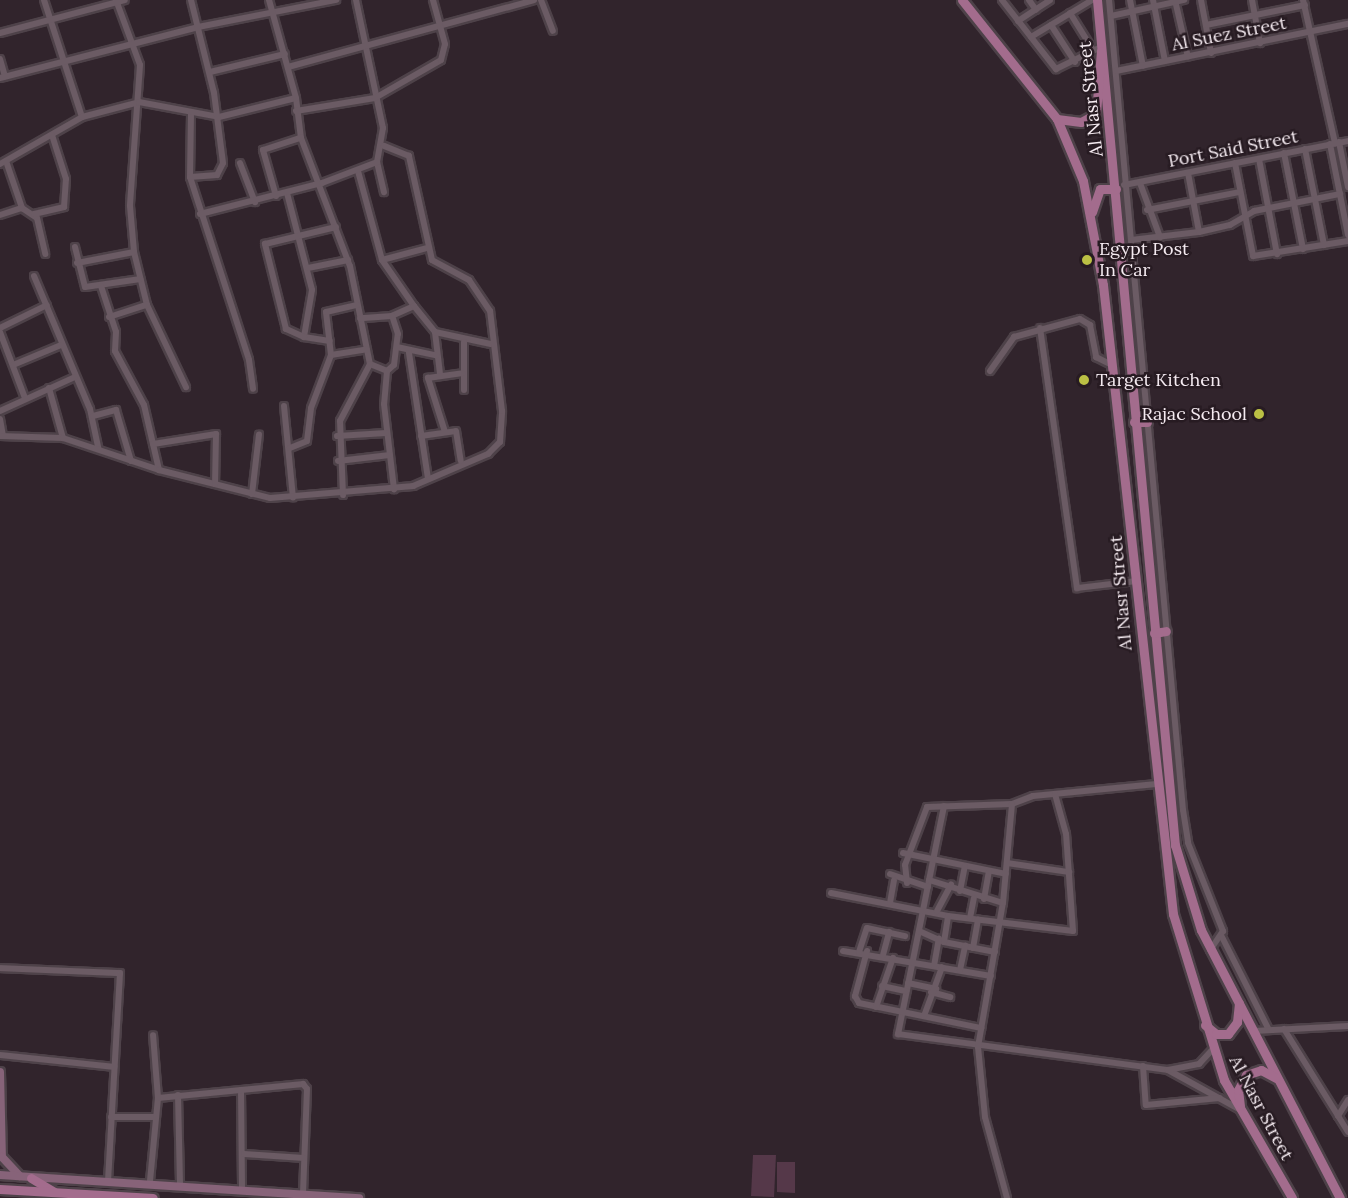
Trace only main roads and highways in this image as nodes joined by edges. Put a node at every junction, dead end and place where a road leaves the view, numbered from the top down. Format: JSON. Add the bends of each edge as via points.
{"nodes":[{"id":1,"x":962,"y":0,"type":"edge"},
{"id":2,"x":1091,"y":1,"type":"edge"},
{"id":3,"x":1103,"y":46,"type":"junction"},
{"id":4,"x":1058,"y":119,"type":"junction"},
{"id":5,"x":1120,"y":187,"type":"junction"},
{"id":6,"x":1092,"y":216,"type":"junction"},
{"id":7,"x":1134,"y":422,"type":"junction"},
{"id":8,"x":1147,"y":422,"type":"road end"},
{"id":9,"x":1166,"y":632,"type":"road end"},
{"id":10,"x":1154,"y":633,"type":"junction"},
{"id":11,"x":1239,"y":1002,"type":"junction"},
{"id":12,"x":1203,"y":1023,"type":"junction"},
{"id":13,"x":0,"y":1072,"type":"edge"},
{"id":14,"x":1282,"y":1084,"type":"junction"},
{"id":15,"x":1241,"y":1112,"type":"junction"},
{"id":16,"x":1,"y":1158,"type":"edge"},
{"id":17,"x":0,"y":1175,"type":"edge"},
{"id":18,"x":21,"y":1176,"type":"junction"},
{"id":19,"x":31,"y":1178,"type":"junction"},
{"id":20,"x":0,"y":1189,"type":"edge"},
{"id":21,"x":55,"y":1192,"type":"junction"},
{"id":22,"x":153,"y":1198,"type":"edge"},
{"id":23,"x":359,"y":1198,"type":"edge"},
{"id":24,"x":1292,"y":1198,"type":"edge"},
{"id":25,"x":1340,"y":1198,"type":"edge"}],
"edges":[{"from":1,"to":4,"type":"main road","name":"Al Nasr Street"},
{"from":2,"to":3,"type":"main road","name":"Al Nasr Street"},
{"from":3,"to":4,"type":"main road","via":[[1096,114],[1081,122]]},
{"from":3,"to":5,"type":"main road","name":"Al Nasr Street"},
{"from":4,"to":6,"type":"main road","name":"Al Nasr Street","via":[[1076,156]]},
{"from":5,"to":6,"type":"main road","via":[[1100,189]]},
{"from":5,"to":7,"type":"main road","name":"Al Nasr Street"},
{"from":6,"to":12,"type":"main road","name":"Al Nasr Street","via":[[1173,914]]},
{"from":7,"to":8,"type":"main road"},
{"from":7,"to":10,"type":"main road","name":"Al Nasr Street"},
{"from":9,"to":10,"type":"main road"},
{"from":10,"to":11,"type":"main road","name":"Al Nasr Street","via":[[1175,845],[1210,950]]},
{"from":11,"to":12,"type":"main road","via":[[1237,1022],[1228,1034],[1216,1034]]},
{"from":11,"to":14,"type":"main road","name":"Al Nasr Street"},
{"from":12,"to":15,"type":"main road","name":"Al Nasr Street"},
{"from":13,"to":16,"type":"main road"},
{"from":14,"to":15,"type":"main road","via":[[1267,1071],[1246,1075],[1238,1090]]},
{"from":14,"to":25,"type":"main road","name":"Al Nasr Street"},
{"from":15,"to":24,"type":"main road","name":"Al Nasr Street"},
{"from":16,"to":18,"type":"main road"},
{"from":17,"to":18,"type":"main road"},
{"from":18,"to":19,"type":"main road"},
{"from":19,"to":21,"type":"main road"},
{"from":19,"to":23,"type":"main road","via":[[150,1181]]},
{"from":20,"to":21,"type":"main road"},
{"from":21,"to":22,"type":"main road"}]}
